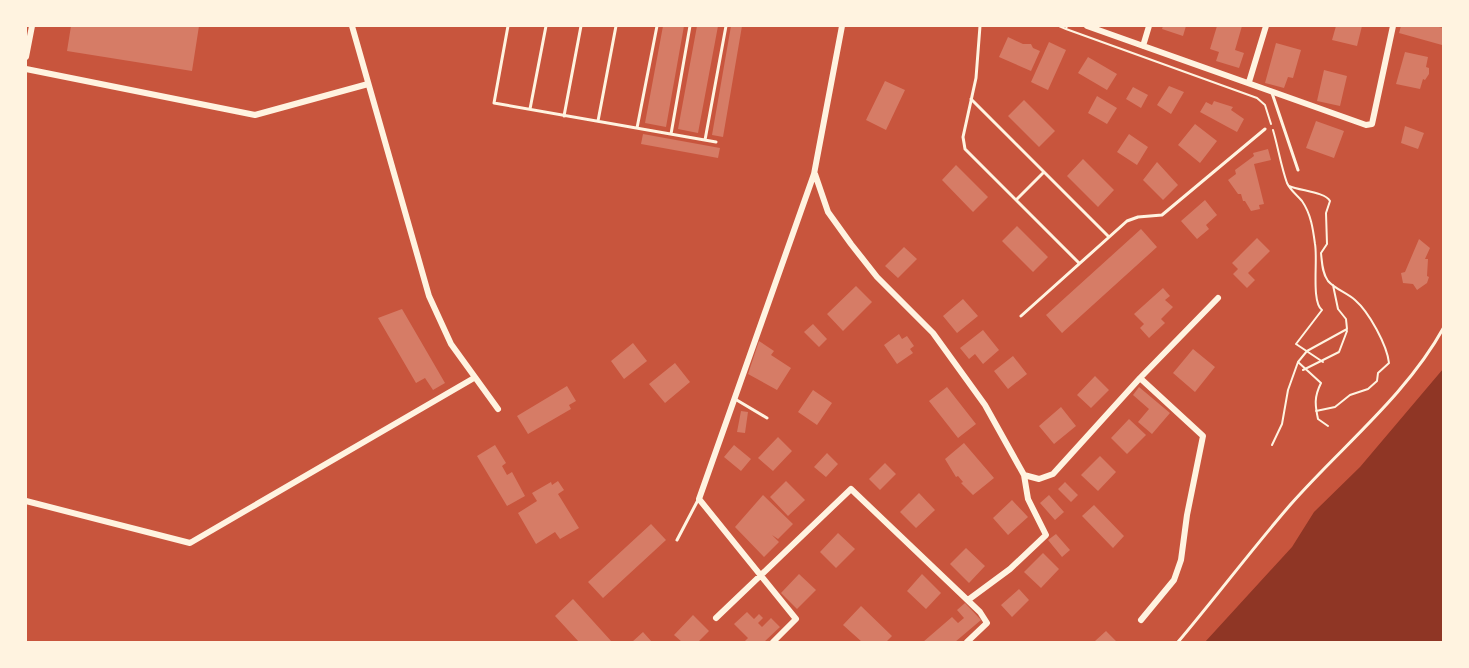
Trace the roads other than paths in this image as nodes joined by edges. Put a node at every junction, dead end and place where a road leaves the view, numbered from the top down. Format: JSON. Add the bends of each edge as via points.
{"nodes":[{"id":1,"x":32,"y":26,"type":"edge"},
{"id":2,"x":352,"y":26,"type":"edge"},
{"id":3,"x":508,"y":26,"type":"edge"},
{"id":4,"x":546,"y":26,"type":"edge"},
{"id":5,"x":581,"y":26,"type":"edge"},
{"id":6,"x":616,"y":26,"type":"edge"},
{"id":7,"x":657,"y":26,"type":"edge"},
{"id":8,"x":690,"y":26,"type":"edge"},
{"id":9,"x":726,"y":26,"type":"edge"},
{"id":10,"x":842,"y":26,"type":"edge"},
{"id":11,"x":980,"y":26,"type":"edge"},
{"id":12,"x":1086,"y":26,"type":"edge"},
{"id":13,"x":1149,"y":26,"type":"edge"},
{"id":14,"x":1266,"y":26,"type":"edge"},
{"id":15,"x":1393,"y":26,"type":"edge"},
{"id":16,"x":1143,"y":46,"type":"junction"},
{"id":17,"x":26,"y":57,"type":"edge"},
{"id":18,"x":26,"y":69,"type":"edge"},
{"id":19,"x":1249,"y":82,"type":"junction"},
{"id":20,"x":368,"y":84,"type":"junction"},
{"id":21,"x":1272,"y":93,"type":"junction"},
{"id":22,"x":971,"y":99,"type":"junction"},
{"id":23,"x":530,"y":110,"type":"junction"},
{"id":24,"x":564,"y":116,"type":"junction"},
{"id":25,"x":597,"y":122,"type":"junction"},
{"id":26,"x":637,"y":128,"type":"junction"},
{"id":27,"x":1265,"y":129,"type":"dead end"},
{"id":28,"x":671,"y":134,"type":"junction"},
{"id":29,"x":705,"y":140,"type":"junction"},
{"id":30,"x":716,"y":142,"type":"dead end"},
{"id":31,"x":1298,"y":171,"type":"dead end"},
{"id":32,"x":1044,"y":172,"type":"junction"},
{"id":33,"x":814,"y":174,"type":"junction"},
{"id":34,"x":1016,"y":200,"type":"junction"},
{"id":35,"x":1109,"y":237,"type":"junction"},
{"id":36,"x":1079,"y":263,"type":"junction"},
{"id":37,"x":1218,"y":298,"type":"dead end"},
{"id":38,"x":1021,"y":316,"type":"dead end"},
{"id":39,"x":1443,"y":327,"type":"edge"},
{"id":40,"x":474,"y":378,"type":"junction"},
{"id":41,"x":1140,"y":378,"type":"junction"},
{"id":42,"x":735,"y":399,"type":"junction"},
{"id":43,"x":498,"y":409,"type":"dead end"},
{"id":44,"x":767,"y":418,"type":"dead end"},
{"id":45,"x":1024,"y":475,"type":"junction"},
{"id":46,"x":699,"y":499,"type":"junction"},
{"id":47,"x":26,"y":501,"type":"edge"},
{"id":48,"x":677,"y":540,"type":"dead end"},
{"id":49,"x":760,"y":574,"type":"junction"},
{"id":50,"x":968,"y":600,"type":"junction"},
{"id":51,"x":716,"y":618,"type":"dead end"},
{"id":52,"x":1141,"y":620,"type":"dead end"},
{"id":53,"x":773,"y":642,"type":"edge"},
{"id":54,"x":967,"y":642,"type":"edge"},
{"id":55,"x":1178,"y":642,"type":"edge"}],
"edges":[{"from":1,"to":17,"type":"street"},
{"from":2,"to":20,"type":"street"},
{"from":3,"to":23,"type":"lane","via":[[494,103]]},
{"from":4,"to":23,"type":"lane"},
{"from":5,"to":24,"type":"lane"},
{"from":6,"to":25,"type":"lane"},
{"from":7,"to":26,"type":"lane"},
{"from":8,"to":28,"type":"lane"},
{"from":9,"to":29,"type":"lane"},
{"from":10,"to":33,"type":"street"},
{"from":11,"to":22,"type":"lane"},
{"from":12,"to":16,"type":"street"},
{"from":13,"to":16,"type":"street"},
{"from":14,"to":19,"type":"street"},
{"from":15,"to":21,"type":"street","via":[[1372,124]]},
{"from":16,"to":19,"type":"street"},
{"from":18,"to":20,"type":"street","via":[[255,115]]},
{"from":19,"to":21,"type":"street"},
{"from":20,"to":40,"type":"street","via":[[429,296],[451,344]]},
{"from":21,"to":31,"type":"lane"},
{"from":22,"to":32,"type":"lane"},
{"from":22,"to":34,"type":"lane","via":[[963,137],[965,149]]},
{"from":23,"to":24,"type":"lane"},
{"from":24,"to":25,"type":"lane"},
{"from":25,"to":26,"type":"lane"},
{"from":26,"to":28,"type":"lane"},
{"from":27,"to":35,"type":"lane","via":[[1162,215],[1132,218]]},
{"from":28,"to":29,"type":"lane"},
{"from":29,"to":30,"type":"lane"},
{"from":32,"to":34,"type":"lane"},
{"from":32,"to":35,"type":"lane"},
{"from":33,"to":42,"type":"street"},
{"from":33,"to":45,"type":"street","via":[[828,212],[877,278],[933,333],[986,405]]},
{"from":34,"to":36,"type":"lane"},
{"from":35,"to":36,"type":"lane"},
{"from":36,"to":38,"type":"lane"},
{"from":37,"to":41,"type":"street"},
{"from":39,"to":55,"type":"lane","via":[[1432,349],[1409,377],[1291,504]]},
{"from":40,"to":43,"type":"street"},
{"from":40,"to":47,"type":"street","via":[[190,543]]},
{"from":41,"to":45,"type":"street","via":[[1053,474],[1039,479]]},
{"from":41,"to":52,"type":"street","via":[[1203,436],[1178,570]]},
{"from":42,"to":44,"type":"lane"},
{"from":42,"to":46,"type":"street"},
{"from":45,"to":50,"type":"street","via":[[1028,499],[1046,535],[1010,569]]},
{"from":46,"to":48,"type":"lane"},
{"from":46,"to":49,"type":"street"},
{"from":49,"to":50,"type":"street","via":[[851,489]]},
{"from":49,"to":51,"type":"street"},
{"from":49,"to":53,"type":"street","via":[[796,618]]},
{"from":50,"to":54,"type":"street","via":[[987,623]]}]}
